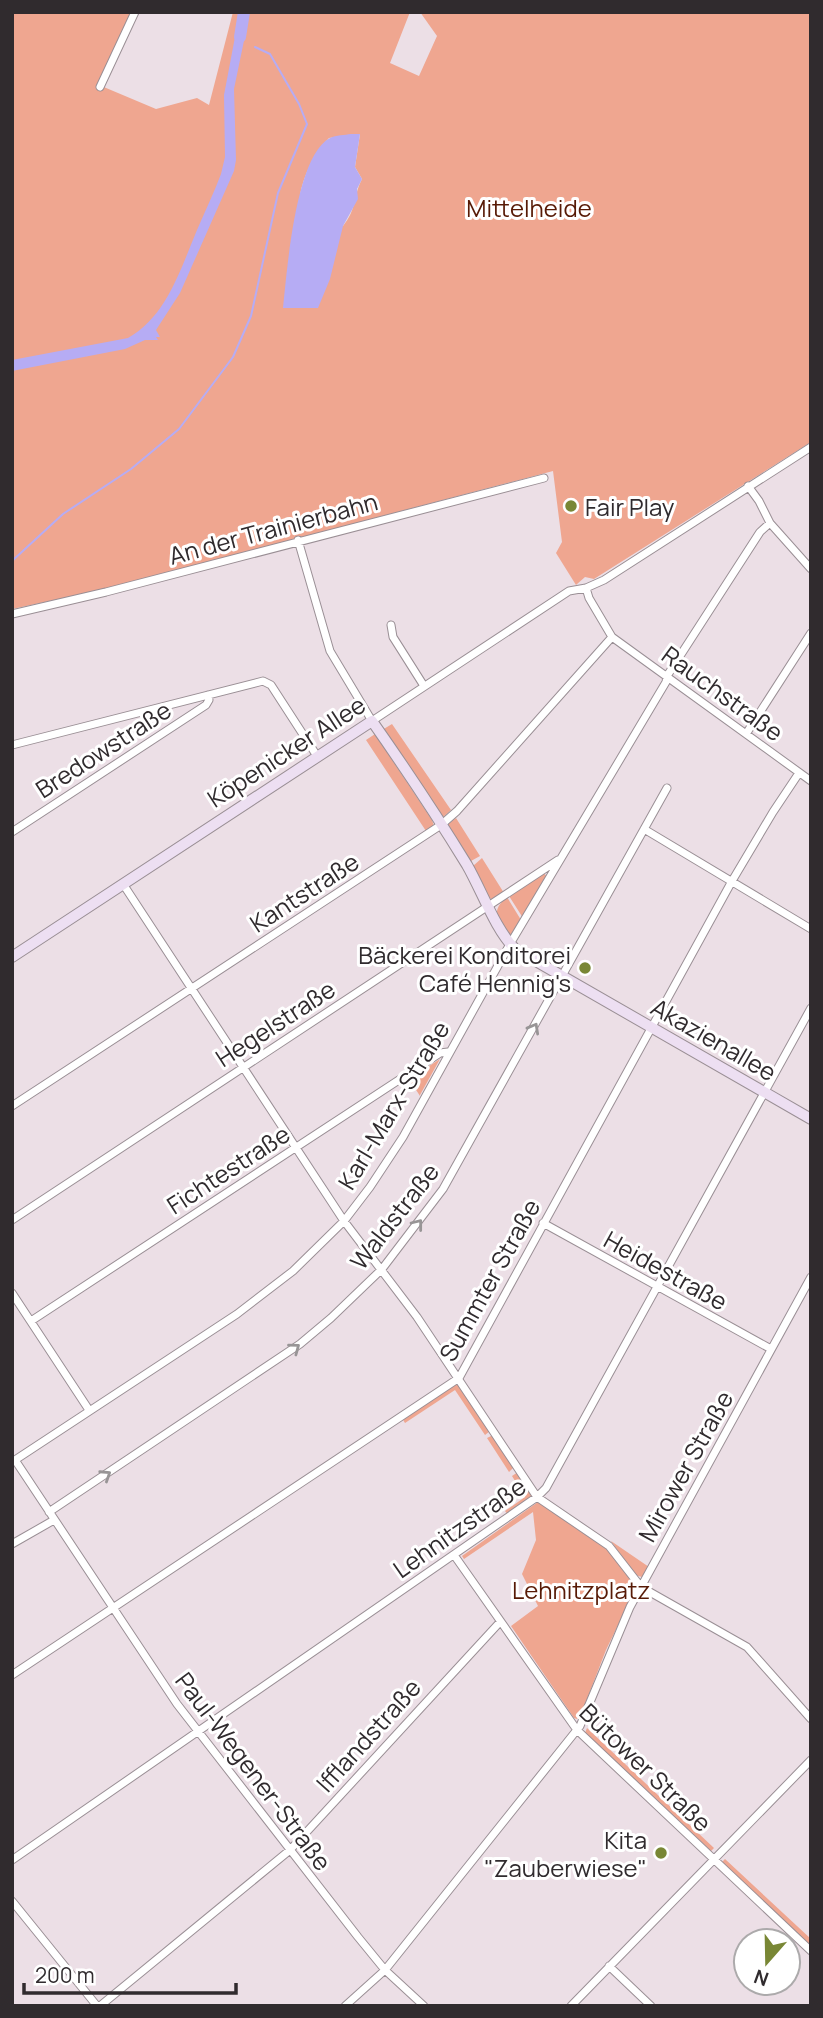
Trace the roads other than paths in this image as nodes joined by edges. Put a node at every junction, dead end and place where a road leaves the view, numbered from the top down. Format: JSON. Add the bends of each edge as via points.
{"nodes":[{"id":1,"x":135,"y":12,"type":"edge"},
{"id":2,"x":100,"y":87,"type":"dead end"},
{"id":3,"x":811,"y":446,"type":"edge"},
{"id":4,"x":544,"y":478,"type":"dead end"},
{"id":5,"x":748,"y":486,"type":"junction"},
{"id":6,"x":770,"y":523,"type":"junction"},
{"id":7,"x":298,"y":540,"type":"junction"},
{"id":8,"x":811,"y":569,"type":"edge"},
{"id":9,"x":586,"y":588,"type":"junction"},
{"id":10,"x":12,"y":614,"type":"edge"},
{"id":11,"x":391,"y":625,"type":"dead end"},
{"id":12,"x":811,"y":633,"type":"edge"},
{"id":13,"x":612,"y":637,"type":"junction"},
{"id":14,"x":667,"y":676,"type":"junction"},
{"id":15,"x":424,"y":686,"type":"junction"},
{"id":16,"x":208,"y":695,"type":"junction"},
{"id":17,"x":372,"y":721,"type":"junction"},
{"id":18,"x":746,"y":734,"type":"junction"},
{"id":19,"x":12,"y":745,"type":"edge"},
{"id":20,"x":317,"y":756,"type":"junction"},
{"id":21,"x":799,"y":773,"type":"junction"},
{"id":22,"x":811,"y":781,"type":"edge"},
{"id":23,"x":667,"y":788,"type":"dead end"},
{"id":24,"x":441,"y":825,"type":"junction"},
{"id":25,"x":644,"y":829,"type":"junction"},
{"id":26,"x":12,"y":832,"type":"edge"},
{"id":27,"x":560,"y":859,"type":"junction"},
{"id":28,"x":732,"y":881,"type":"junction"},
{"id":29,"x":122,"y":884,"type":"junction"},
{"id":30,"x":489,"y":906,"type":"junction"},
{"id":31,"x":811,"y":929,"type":"edge"},
{"id":32,"x":510,"y":944,"type":"junction"},
{"id":33,"x":12,"y":957,"type":"edge"},
{"id":34,"x":562,"y":976,"type":"junction"},
{"id":35,"x":192,"y":988,"type":"junction"},
{"id":36,"x":811,"y":1008,"type":"edge"},
{"id":37,"x":652,"y":1027,"type":"junction"},
{"id":38,"x":448,"y":1052,"type":"junction"},
{"id":39,"x":243,"y":1068,"type":"junction"},
{"id":40,"x":765,"y":1092,"type":"junction"},
{"id":41,"x":12,"y":1106,"type":"edge"},
{"id":42,"x":811,"y":1119,"type":"edge"},
{"id":43,"x":296,"y":1148,"type":"junction"},
{"id":44,"x":12,"y":1220,"type":"edge"},
{"id":45,"x":344,"y":1221,"type":"junction"},
{"id":46,"x":543,"y":1223,"type":"junction"},
{"id":47,"x":382,"y":1269,"type":"junction"},
{"id":48,"x":811,"y":1277,"type":"edge"},
{"id":49,"x":657,"y":1286,"type":"junction"},
{"id":50,"x":12,"y":1293,"type":"edge"},
{"id":51,"x":31,"y":1321,"type":"junction"},
{"id":52,"x":771,"y":1349,"type":"junction"},
{"id":53,"x":458,"y":1378,"type":"junction"},
{"id":54,"x":89,"y":1410,"type":"junction"},
{"id":55,"x":14,"y":1461,"type":"edge"},
{"id":56,"x":537,"y":1497,"type":"junction"},
{"id":57,"x":49,"y":1512,"type":"junction"},
{"id":58,"x":54,"y":1520,"type":"junction"},
{"id":59,"x":12,"y":1544,"type":"edge"},
{"id":60,"x":454,"y":1555,"type":"junction"},
{"id":61,"x":641,"y":1587,"type":"junction"},
{"id":62,"x":112,"y":1608,"type":"junction"},
{"id":63,"x":500,"y":1622,"type":"junction"},
{"id":64,"x":12,"y":1675,"type":"edge"},
{"id":65,"x":811,"y":1719,"type":"edge"},
{"id":66,"x":577,"y":1730,"type":"junction"},
{"id":67,"x":198,"y":1731,"type":"junction"},
{"id":68,"x":811,"y":1760,"type":"edge"},
{"id":69,"x":290,"y":1850,"type":"junction"},
{"id":70,"x":12,"y":1860,"type":"edge"},
{"id":71,"x":714,"y":1860,"type":"junction"},
{"id":72,"x":12,"y":1901,"type":"edge"},
{"id":73,"x":811,"y":1951,"type":"edge"},
{"id":74,"x":609,"y":1966,"type":"junction"},
{"id":75,"x":385,"y":1970,"type":"junction"},
{"id":76,"x":99,"y":2006,"type":"edge"},
{"id":77,"x":345,"y":2006,"type":"edge"},
{"id":78,"x":424,"y":2006,"type":"edge"},
{"id":79,"x":572,"y":2006,"type":"edge"},
{"id":80,"x":651,"y":2006,"type":"edge"}],
"edges":[{"from":1,"to":2,"type":"street"},
{"from":3,"to":5,"type":"street","name":"Köpenicker Allee"},
{"from":4,"to":7,"type":"street","name":"An der Trainierbahn"},
{"from":5,"to":6,"type":"street"},
{"from":5,"to":9,"type":"street","name":"Köpenicker Allee"},
{"from":6,"to":8,"type":"street"},
{"from":6,"to":14,"type":"street","name":"Karl-Marx-Straße"},
{"from":7,"to":10,"type":"street","name":"An der Trainierbahn"},
{"from":7,"to":17,"type":"street","via":[[330,651]]},
{"from":9,"to":13,"type":"street","name":"Rauchstraße"},
{"from":9,"to":15,"type":"street","name":"Köpenicker Allee","via":[[569,591]]},
{"from":11,"to":15,"type":"street","via":[[393,637]]},
{"from":12,"to":18,"type":"street"},
{"from":13,"to":14,"type":"street","name":"Rauchstraße"},
{"from":13,"to":24,"type":"street","name":"Kantstraße"},
{"from":14,"to":18,"type":"street","name":"Rauchstraße"},
{"from":14,"to":27,"type":"street","name":"Karl-Marx-Straße"},
{"from":15,"to":17,"type":"street","name":"Köpenicker Allee"},
{"from":16,"to":19,"type":"street"},
{"from":16,"to":20,"type":"street","via":[[267,682]]},
{"from":16,"to":26,"type":"street","name":"Bredowstraße","via":[[206,705]]},
{"from":17,"to":20,"type":"street","name":"Köpenicker Allee"},
{"from":17,"to":24,"type":"street"},
{"from":18,"to":21,"type":"street","name":"Rauchstraße"},
{"from":20,"to":29,"type":"street","name":"Köpenicker Allee"},
{"from":21,"to":22,"type":"street","name":"Rauchstraße"},
{"from":21,"to":28,"type":"street","name":"Summter Straße"},
{"from":23,"to":25,"type":"street","name":"Waldstraße"},
{"from":24,"to":30,"type":"street"},
{"from":24,"to":35,"type":"street","name":"Kantstraße"},
{"from":25,"to":28,"type":"street"},
{"from":25,"to":34,"type":"street","name":"Waldstraße"},
{"from":27,"to":30,"type":"street","name":"Hegelstraße"},
{"from":27,"to":32,"type":"street","name":"Karl-Marx-Straße"},
{"from":28,"to":31,"type":"street"},
{"from":28,"to":37,"type":"street","name":"Summter Straße"},
{"from":29,"to":33,"type":"street","name":"Köpenicker Allee"},
{"from":29,"to":35,"type":"street"},
{"from":30,"to":32,"type":"street"},
{"from":30,"to":39,"type":"street","name":"Hegelstraße"},
{"from":32,"to":34,"type":"street","name":"Akazienallee"},
{"from":32,"to":38,"type":"street","name":"Karl-Marx-Straße"},
{"from":34,"to":37,"type":"street","name":"Akazienallee"},
{"from":47,"to":34,"type":"street","name":"Waldstraße","one_way":true,"via":[[443,1189]]},
{"from":35,"to":39,"type":"street"},
{"from":35,"to":41,"type":"street","name":"Kantstraße"},
{"from":36,"to":40,"type":"street","name":"Lehnitzstraße"},
{"from":37,"to":40,"type":"street","name":"Akazienallee"},
{"from":37,"to":46,"type":"street","name":"Summter Straße"},
{"from":38,"to":43,"type":"street","name":"Fichtestraße"},
{"from":38,"to":45,"type":"street","name":"Karl-Marx-Straße","via":[[403,1136]]},
{"from":39,"to":43,"type":"street"},
{"from":39,"to":44,"type":"street","name":"Hegelstraße"},
{"from":40,"to":42,"type":"street","name":"Akazienallee"},
{"from":40,"to":49,"type":"street","name":"Lehnitzstraße"},
{"from":43,"to":45,"type":"street"},
{"from":43,"to":51,"type":"street","name":"Fichtestraße"},
{"from":45,"to":47,"type":"street"},
{"from":45,"to":54,"type":"street","name":"Karl-Marx-Straße","via":[[258,1299]]},
{"from":46,"to":49,"type":"street","name":"Heidestraße"},
{"from":46,"to":53,"type":"street","name":"Summter Straße"},
{"from":47,"to":53,"type":"street"},
{"from":57,"to":47,"type":"street","name":"Waldstraße","one_way":true,"via":[[300,1344]]},
{"from":48,"to":52,"type":"street","name":"Mirower Straße"},
{"from":49,"to":52,"type":"street","name":"Heidestraße"},
{"from":49,"to":56,"type":"street","name":"Lehnitzstraße"},
{"from":50,"to":51,"type":"street"},
{"from":51,"to":54,"type":"street"},
{"from":52,"to":61,"type":"street","name":"Mirower Straße"},
{"from":53,"to":56,"type":"street"},
{"from":53,"to":62,"type":"street","name":"Summter Straße"},
{"from":54,"to":55,"type":"street","name":"Karl-Marx-Straße"},
{"from":55,"to":57,"type":"street","name":"Paul-Wegener-Straße"},
{"from":56,"to":60,"type":"street","name":"Lehnitzstraße"},
{"from":56,"to":61,"type":"street","via":[[610,1546]]},
{"from":57,"to":58,"type":"street","name":"Paul-Wegener-Straße"},
{"from":58,"to":59,"type":"street"},
{"from":58,"to":62,"type":"street","name":"Paul-Wegener-Straße"},
{"from":60,"to":63,"type":"street","name":"Bütower Straße"},
{"from":60,"to":67,"type":"street","name":"Lehnitzstraße"},
{"from":61,"to":65,"type":"street","via":[[739,1641]]},
{"from":61,"to":66,"type":"street","name":"Mirower Straße"},
{"from":62,"to":64,"type":"street","name":"Summter Straße"},
{"from":62,"to":67,"type":"street","name":"Paul-Wegener-Straße"},
{"from":63,"to":66,"type":"street","name":"Bütower Straße"},
{"from":63,"to":69,"type":"street","name":"Ifflandstraße"},
{"from":66,"to":71,"type":"street","name":"Bütower Straße"},
{"from":66,"to":75,"type":"street","name":"Mirower Straße"},
{"from":67,"to":69,"type":"street","name":"Paul-Wegener-Straße"},
{"from":67,"to":70,"type":"street","name":"Lehnitzstraße"},
{"from":68,"to":71,"type":"street"},
{"from":69,"to":75,"type":"street","name":"Paul-Wegener-Straße"},
{"from":69,"to":76,"type":"street","name":"Ifflandstraße"},
{"from":71,"to":73,"type":"street","name":"Bütower Straße"},
{"from":71,"to":74,"type":"street"},
{"from":72,"to":76,"type":"street"},
{"from":74,"to":79,"type":"street"},
{"from":74,"to":80,"type":"street"},
{"from":75,"to":77,"type":"street","name":"Mirower Straße"},
{"from":75,"to":78,"type":"street","name":"Paul-Wegener-Straße"}]}
